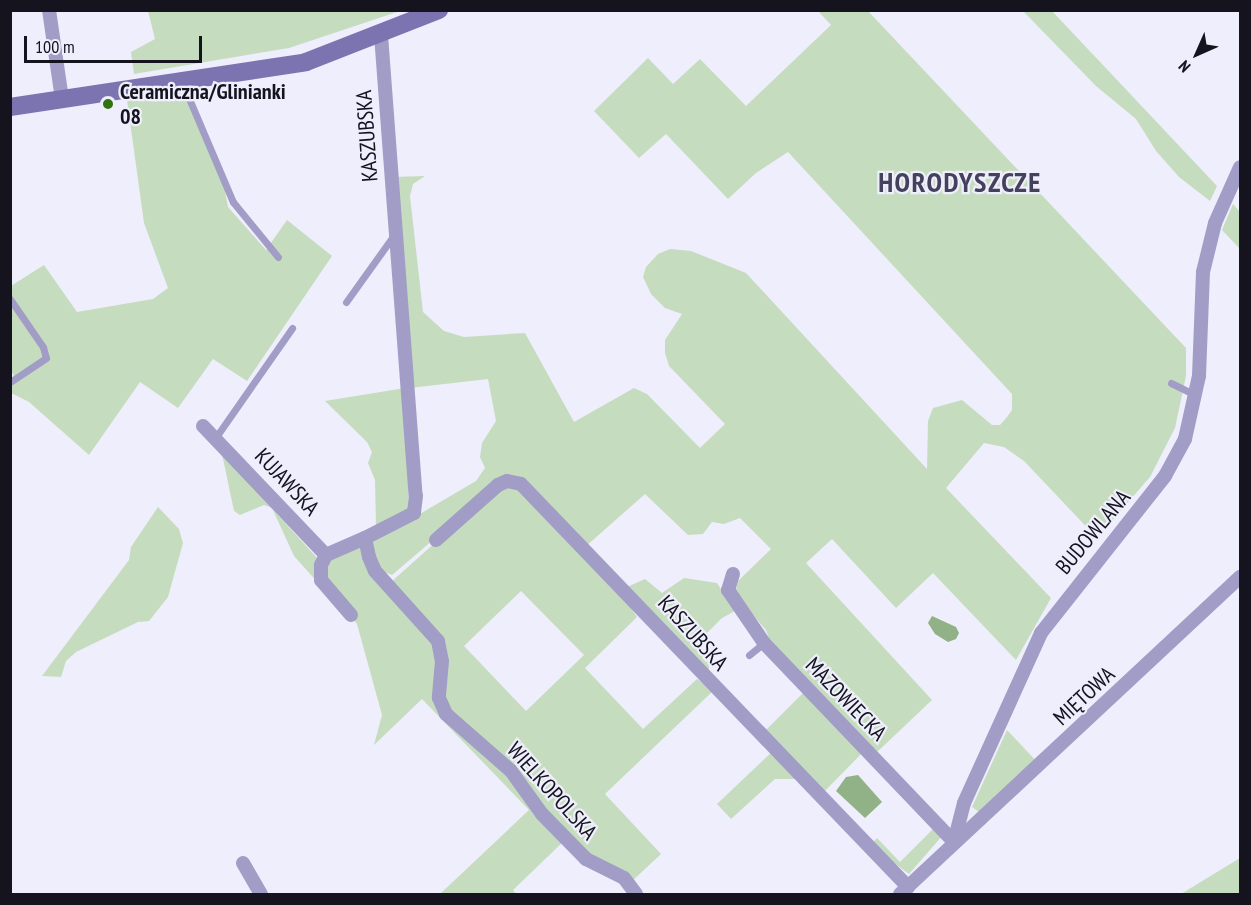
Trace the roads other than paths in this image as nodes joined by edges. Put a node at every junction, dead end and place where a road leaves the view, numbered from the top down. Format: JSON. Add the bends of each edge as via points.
{"nodes":[{"id":1,"x":49,"y":10,"type":"edge"},
{"id":2,"x":440,"y":10,"type":"edge"},
{"id":3,"x":381,"y":35,"type":"junction"},
{"id":4,"x":181,"y":80,"type":"junction"},
{"id":5,"x":62,"y":99,"type":"junction"},
{"id":6,"x":10,"y":107,"type":"edge"},
{"id":7,"x":1240,"y":167,"type":"edge"},
{"id":8,"x":394,"y":235,"type":"junction"},
{"id":9,"x":278,"y":257,"type":"dead end"},
{"id":10,"x":10,"y":299,"type":"edge"},
{"id":11,"x":346,"y":302,"type":"dead end"},
{"id":12,"x":292,"y":328,"type":"dead end"},
{"id":13,"x":10,"y":382,"type":"edge"},
{"id":14,"x":1171,"y":383,"type":"dead end"},
{"id":15,"x":1197,"y":395,"type":"junction"},
{"id":16,"x":203,"y":426,"type":"dead end"},
{"id":17,"x":216,"y":437,"type":"junction"},
{"id":18,"x":365,"y":538,"type":"junction"},
{"id":19,"x":436,"y":540,"type":"dead end"},
{"id":20,"x":326,"y":555,"type":"junction"},
{"id":21,"x":733,"y":574,"type":"dead end"},
{"id":22,"x":1240,"y":577,"type":"edge"},
{"id":23,"x":351,"y":615,"type":"dead end"},
{"id":24,"x":764,"y":643,"type":"junction"},
{"id":25,"x":749,"y":655,"type":"dead end"},
{"id":26,"x":954,"y":842,"type":"junction"},
{"id":27,"x":243,"y":863,"type":"dead end"},
{"id":28,"x":904,"y":891,"type":"edge"},
{"id":29,"x":261,"y":894,"type":"edge"},
{"id":30,"x":636,"y":894,"type":"edge"}],
"edges":[{"from":1,"to":5,"type":"street"},
{"from":2,"to":3,"type":"street"},
{"from":3,"to":4,"type":"street","via":[[306,62]]},
{"from":3,"to":8,"type":"street","name":"KASZUBSKA"},
{"from":4,"to":5,"type":"street"},
{"from":4,"to":9,"type":"lane","via":[[233,202]]},
{"from":5,"to":6,"type":"street"},
{"from":7,"to":15,"type":"street","name":"BUDOWLANA","via":[[1215,223],[1203,272]]},
{"from":8,"to":11,"type":"lane"},
{"from":8,"to":18,"type":"street","name":"KASZUBSKA","via":[[416,496],[414,513]]},
{"from":10,"to":13,"type":"lane","via":[[43,347],[46,358]]},
{"from":12,"to":17,"type":"lane"},
{"from":14,"to":15,"type":"lane"},
{"from":15,"to":26,"type":"street","name":"BUDOWLANA","via":[[1185,439],[1165,476],[1041,633],[964,803]]},
{"from":16,"to":17,"type":"street","name":"KUJAWSKA"},
{"from":17,"to":20,"type":"street","name":"KUJAWSKA"},
{"from":18,"to":20,"type":"street"},
{"from":18,"to":30,"type":"street","name":"WIELKOPOLSKA","via":[[375,571],[438,641],[442,661],[439,698],[446,714],[511,771],[542,814],[586,859],[624,878]]},
{"from":19,"to":28,"type":"street","name":"KASZUBSKA","via":[[498,485],[507,481],[521,484],[648,613],[706,680],[790,759],[819,799]]},
{"from":20,"to":23,"type":"street","via":[[321,580]]},
{"from":21,"to":24,"type":"street","name":"MAZOWIECKA","via":[[728,590]]},
{"from":22,"to":26,"type":"street","name":"MIĘTOWA"},
{"from":24,"to":25,"type":"lane"},
{"from":24,"to":26,"type":"street","name":"MAZOWIECKA"},
{"from":26,"to":28,"type":"street"},
{"from":27,"to":29,"type":"street"}]}
